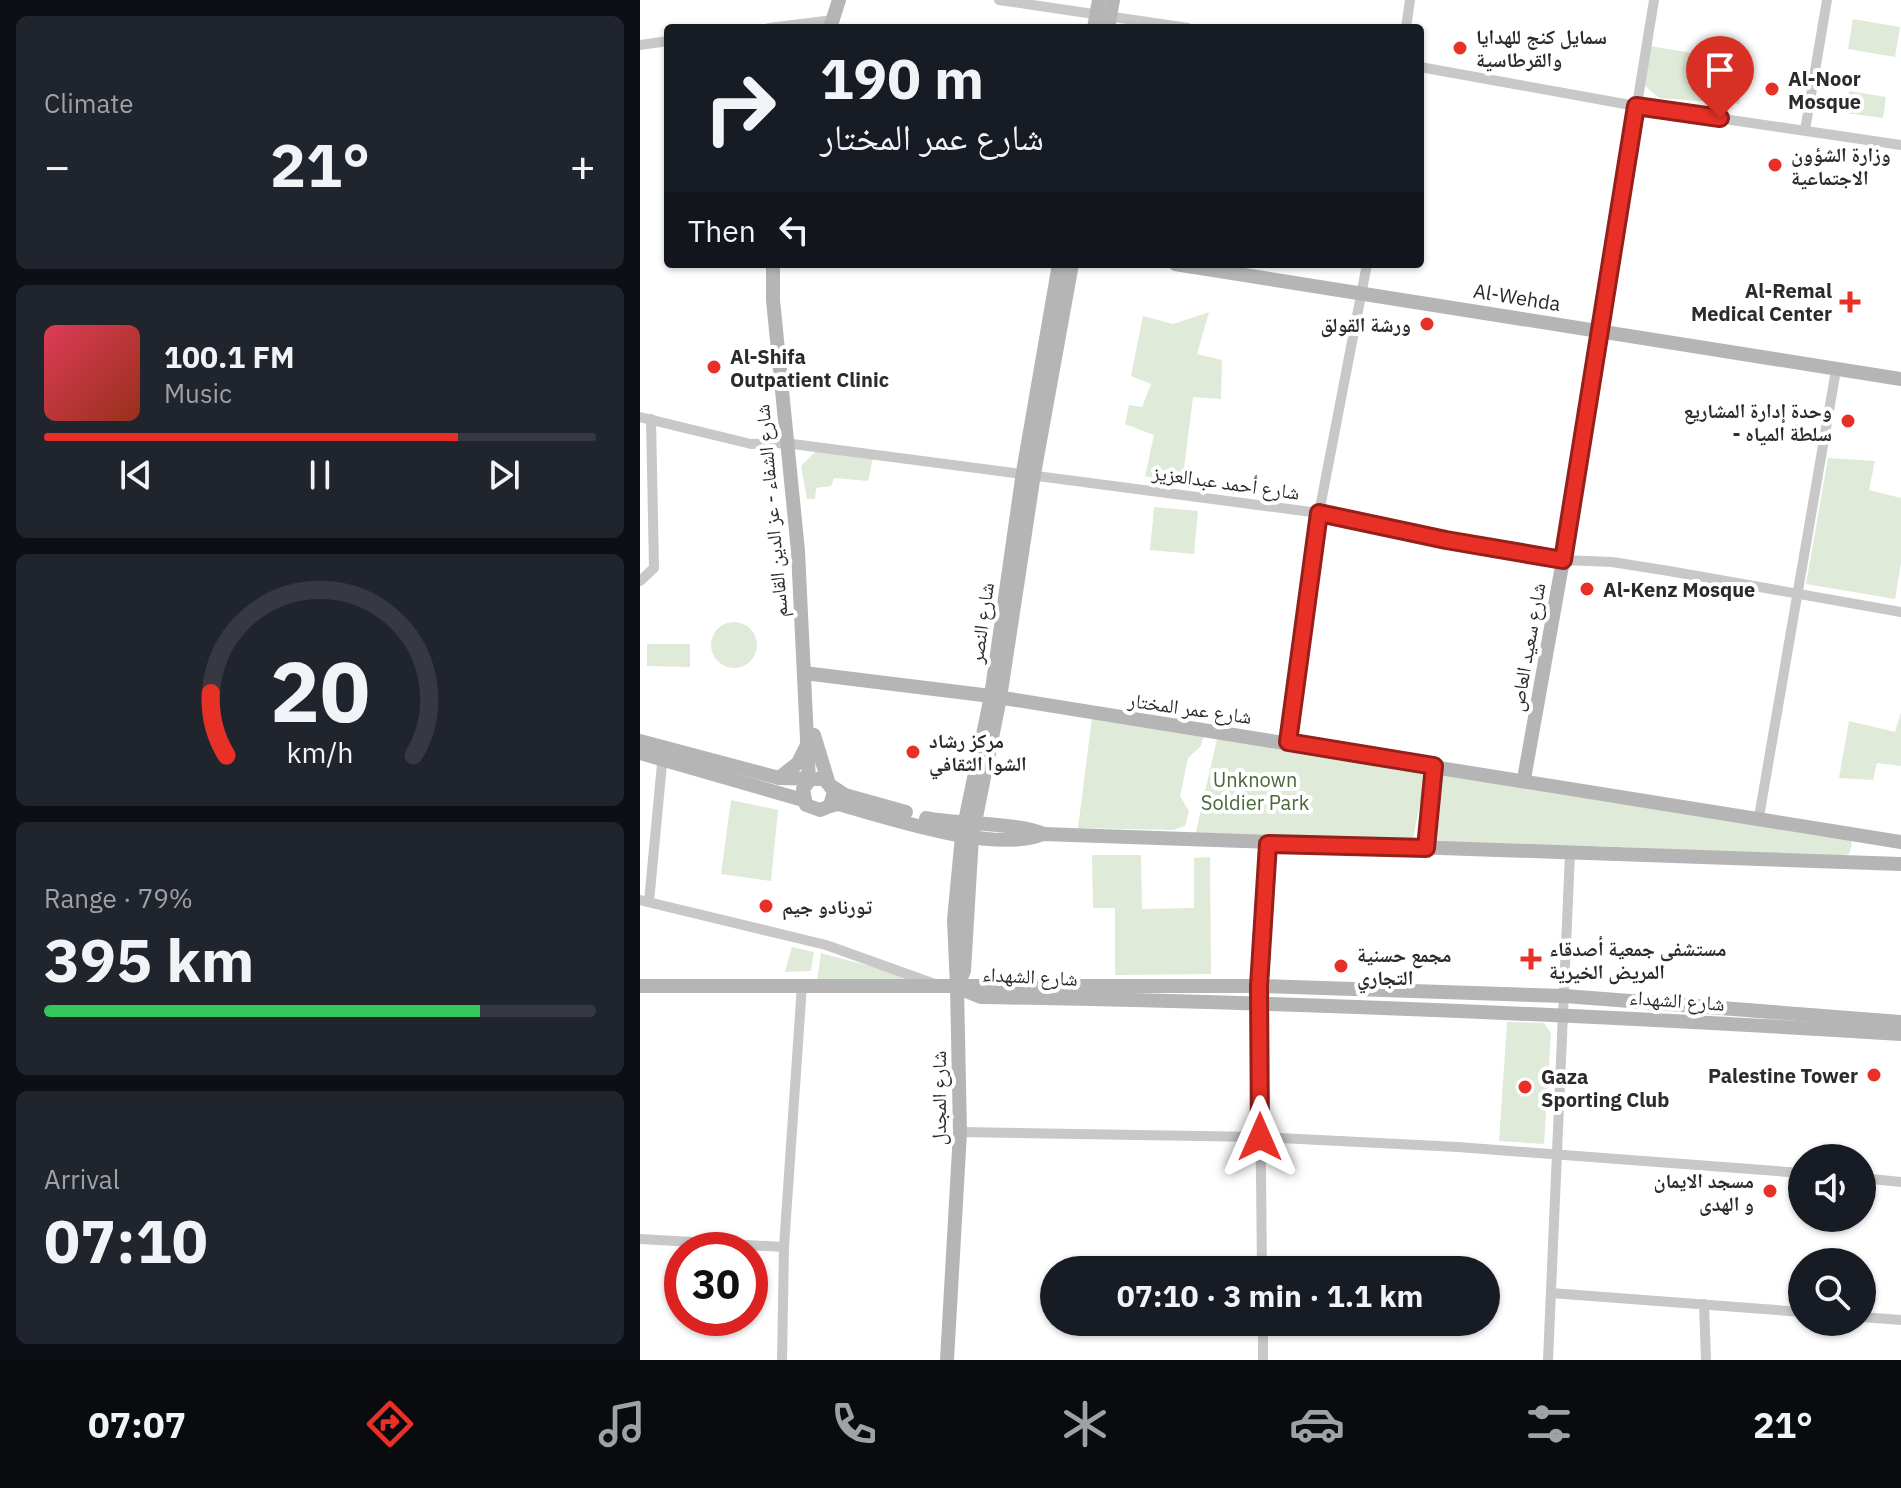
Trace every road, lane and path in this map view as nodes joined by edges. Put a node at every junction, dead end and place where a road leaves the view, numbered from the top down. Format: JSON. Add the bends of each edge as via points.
{"nodes":[{"id":1,"x":839,"y":0,"type":"edge"},
{"id":2,"x":999,"y":0,"type":"edge"},
{"id":3,"x":1410,"y":0,"type":"edge"},
{"id":4,"x":1654,"y":0,"type":"edge"},
{"id":5,"x":1827,"y":0,"type":"edge"},
{"id":6,"x":1104,"y":14,"type":"edge"},
{"id":7,"x":831,"y":24,"type":"edge"},
{"id":8,"x":1164,"y":24,"type":"edge"},
{"id":9,"x":1407,"y":24,"type":"edge"},
{"id":10,"x":664,"y":42,"type":"edge"},
{"id":11,"x":640,"y":45,"type":"edge"},
{"id":12,"x":1424,"y":68,"type":"edge"},
{"id":13,"x":1636,"y":106,"type":"junction"},
{"id":14,"x":1805,"y":130,"type":"junction"},
{"id":15,"x":1901,"y":145,"type":"edge"},
{"id":16,"x":773,"y":268,"type":"edge"},
{"id":17,"x":1058,"y":268,"type":"edge"},
{"id":18,"x":1071,"y":268,"type":"edge"},
{"id":19,"x":1200,"y":268,"type":"edge"},
{"id":20,"x":1366,"y":268,"type":"edge"},
{"id":21,"x":1362,"y":294,"type":"junction"},
{"id":22,"x":1598,"y":330,"type":"junction"},
{"id":23,"x":1836,"y":370,"type":"junction"},
{"id":24,"x":1901,"y":379,"type":"edge"},
{"id":25,"x":645,"y":418,"type":"edge"},
{"id":26,"x":785,"y":443,"type":"junction"},
{"id":27,"x":1028,"y":473,"type":"junction"},
{"id":28,"x":1319,"y":513,"type":"junction"},
{"id":29,"x":1563,"y":560,"type":"junction"},
{"id":30,"x":640,"y":581,"type":"edge"},
{"id":31,"x":1796,"y":594,"type":"junction"},
{"id":32,"x":1901,"y":612,"type":"edge"},
{"id":33,"x":804,"y":673,"type":"junction"},
{"id":34,"x":995,"y":697,"type":"junction"},
{"id":35,"x":808,"y":724,"type":"junction"},
{"id":36,"x":640,"y":741,"type":"edge"},
{"id":37,"x":1288,"y":742,"type":"junction"},
{"id":38,"x":640,"y":753,"type":"edge"},
{"id":39,"x":663,"y":753,"type":"junction"},
{"id":40,"x":1434,"y":766,"type":"junction"},
{"id":41,"x":779,"y":778,"type":"junction"},
{"id":42,"x":1524,"y":779,"type":"junction"},
{"id":43,"x":809,"y":781,"type":"junction"},
{"id":44,"x":830,"y":784,"type":"junction"},
{"id":45,"x":803,"y":800,"type":"junction"},
{"id":46,"x":830,"y":806,"type":"junction"},
{"id":47,"x":1759,"y":817,"type":"junction"},
{"id":48,"x":968,"y":831,"type":"junction"},
{"id":49,"x":1856,"y":835,"type":"junction"},
{"id":50,"x":1901,"y":842,"type":"edge"},
{"id":51,"x":1268,"y":844,"type":"junction"},
{"id":52,"x":1426,"y":848,"type":"junction"},
{"id":53,"x":1570,"y":853,"type":"junction"},
{"id":54,"x":1846,"y":862,"type":"junction"},
{"id":55,"x":1901,"y":864,"type":"edge"},
{"id":56,"x":644,"y":901,"type":"edge"},
{"id":57,"x":802,"y":985,"type":"junction"},
{"id":58,"x":937,"y":985,"type":"junction"},
{"id":59,"x":640,"y":986,"type":"edge"},
{"id":60,"x":957,"y":987,"type":"junction"},
{"id":61,"x":1259,"y":994,"type":"junction"},
{"id":62,"x":1565,"y":996,"type":"junction"},
{"id":63,"x":1564,"y":1013,"type":"junction"},
{"id":64,"x":1901,"y":1022,"type":"edge"},
{"id":65,"x":1901,"y":1034,"type":"edge"},
{"id":66,"x":960,"y":1132,"type":"junction"},
{"id":67,"x":1260,"y":1137,"type":"junction"},
{"id":68,"x":1555,"y":1153,"type":"junction"},
{"id":69,"x":1788,"y":1172,"type":"edge"},
{"id":70,"x":1876,"y":1179,"type":"edge"},
{"id":71,"x":1901,"y":1182,"type":"edge"},
{"id":72,"x":640,"y":1239,"type":"edge"},
{"id":73,"x":784,"y":1247,"type":"junction"},
{"id":74,"x":1262,"y":1256,"type":"edge"},
{"id":75,"x":1551,"y":1293,"type":"junction"},
{"id":76,"x":1704,"y":1304,"type":"junction"},
{"id":77,"x":1788,"y":1311,"type":"edge"},
{"id":78,"x":1876,"y":1318,"type":"edge"},
{"id":79,"x":1901,"y":1320,"type":"edge"},
{"id":80,"x":1263,"y":1336,"type":"edge"},
{"id":81,"x":782,"y":1360,"type":"edge"},
{"id":82,"x":947,"y":1360,"type":"edge"},
{"id":83,"x":1263,"y":1360,"type":"edge"},
{"id":84,"x":1548,"y":1360,"type":"edge"},
{"id":85,"x":1706,"y":1360,"type":"edge"}],
"edges":[{"from":1,"to":7,"type":"main road"},
{"from":2,"to":6,"type":"street"},
{"from":3,"to":9,"type":"street"},
{"from":4,"to":13,"type":"street","name":"شارع سعيد العاص"},
{"from":5,"to":14,"type":"street"},
{"from":6,"to":8,"type":"street"},
{"from":10,"to":11,"type":"street"},
{"from":12,"to":13,"type":"street"},
{"from":13,"to":14,"type":"street"},
{"from":13,"to":22,"type":"street","name":"شارع سعيد العاص"},
{"from":14,"to":15,"type":"street"},
{"from":16,"to":26,"type":"main road","name":"شارع الشفاء - عز الدين القاسم"},
{"from":17,"to":27,"type":"main road","name":"شارع النصر"},
{"from":18,"to":27,"type":"main road","name":"شارع النصر"},
{"from":19,"to":21,"type":"main road","name":"Al-Wehda"},
{"from":20,"to":21,"type":"street"},
{"from":21,"to":22,"type":"main road","name":"Al-Wehda"},
{"from":21,"to":28,"type":"street"},
{"from":22,"to":23,"type":"main road","name":"Al-Wehda"},
{"from":22,"to":29,"type":"street","name":"شارع سعيد العاص"},
{"from":23,"to":24,"type":"main road","name":"Al-Wehda"},
{"from":23,"to":31,"type":"street"},
{"from":25,"to":26,"type":"street","name":"شارع أحمد عبدالعزيز","via":[[751,444]]},
{"from":25,"to":30,"type":"street","via":[[654,568]]},
{"from":26,"to":27,"type":"street","name":"شارع أحمد عبدالعزيز"},
{"from":26,"to":33,"type":"main road","name":"شارع الشفاء - عز الدين القاسم","via":[[798,551]]},
{"from":27,"to":28,"type":"street","name":"شارع أحمد عبدالعزيز"},
{"from":27,"to":34,"type":"main road","name":"شارع النصر"},
{"from":28,"to":29,"type":"street","name":"شارع أحمد عبدالعزيز"},
{"from":28,"to":37,"type":"street"},
{"from":29,"to":31,"type":"street","name":"شارع أحمد عبدالعزيز","via":[[1612,562]]},
{"from":29,"to":42,"type":"main road","name":"شارع سعيد العاص"},
{"from":31,"to":32,"type":"street","name":"شارع أحمد عبدالعزيز"},
{"from":31,"to":47,"type":"street"},
{"from":33,"to":34,"type":"main road","name":"شارع عمر المختار"},
{"from":33,"to":35,"type":"main road","name":"شارع الشفاء - عز الدين القاسم"},
{"from":34,"to":37,"type":"main road","name":"شارع عمر المختار"},
{"from":34,"to":48,"type":"main road","name":"شارع النصر"},
{"from":35,"to":41,"type":"main road","via":[[806,752]]},
{"from":35,"to":43,"type":"main road"},
{"from":35,"to":44,"type":"main road"},
{"from":36,"to":39,"type":"main road"},
{"from":37,"to":40,"type":"main road","name":"شارع عمر المختار"},
{"from":38,"to":39,"type":"main road"},
{"from":39,"to":41,"type":"main road"},
{"from":39,"to":45,"type":"main road"},
{"from":39,"to":56,"type":"street"},
{"from":40,"to":42,"type":"main road","name":"شارع عمر المختار"},
{"from":40,"to":52,"type":"main road"},
{"from":41,"to":43,"type":"main road"},
{"from":42,"to":47,"type":"main road","name":"شارع عمر المختار"},
{"from":43,"to":44,"type":"main road","via":[[819,778]]},
{"from":43,"to":45,"type":"main road"},
{"from":44,"to":46,"type":"main road"},
{"from":44,"to":48,"type":"main road"},
{"from":45,"to":46,"type":"main road","via":[[815,810]]},
{"from":46,"to":48,"type":"main road"},
{"from":47,"to":49,"type":"main road","name":"شارع عمر المختار"},
{"from":48,"to":51,"type":"main road","via":[[1029,839],[1043,834]]},
{"from":48,"to":60,"type":"main road","name":"شارع المجدل","via":[[964,971]]},
{"from":49,"to":50,"type":"main road","name":"شارع عمر المختار"},
{"from":49,"to":54,"type":"main road","via":[[1858,850]]},
{"from":51,"to":52,"type":"main road"},
{"from":51,"to":61,"type":"street"},
{"from":52,"to":53,"type":"main road"},
{"from":53,"to":54,"type":"main road"},
{"from":53,"to":62,"type":"street"},
{"from":54,"to":55,"type":"main road"},
{"from":56,"to":58,"type":"street","via":[[826,945]]},
{"from":57,"to":58,"type":"main road"},
{"from":57,"to":59,"type":"main road"},
{"from":57,"to":73,"type":"street"},
{"from":58,"to":60,"type":"main road","name":"شارع الشهداء"},
{"from":60,"to":61,"type":"main road","name":"شارع الشهداء","via":[[981,997]]},
{"from":60,"to":66,"type":"main road","name":"شارع المجدل"},
{"from":61,"to":62,"type":"main road","name":"شارع الشهداء"},
{"from":61,"to":63,"type":"main road","name":"شارع الشهداء"},
{"from":61,"to":67,"type":"street"},
{"from":62,"to":63,"type":"street"},
{"from":62,"to":64,"type":"main road","name":"شارع الشهداء"},
{"from":63,"to":65,"type":"main road","name":"شارع الشهداء"},
{"from":63,"to":68,"type":"street"},
{"from":66,"to":67,"type":"street"},
{"from":66,"to":82,"type":"main road","name":"شارع المجدل"},
{"from":67,"to":68,"type":"street"},
{"from":67,"to":74,"type":"street"},
{"from":68,"to":69,"type":"street"},
{"from":68,"to":75,"type":"street"},
{"from":70,"to":71,"type":"street"},
{"from":72,"to":73,"type":"street"},
{"from":73,"to":81,"type":"street"},
{"from":75,"to":76,"type":"street"},
{"from":75,"to":84,"type":"street"},
{"from":76,"to":77,"type":"street"},
{"from":76,"to":85,"type":"street"},
{"from":78,"to":79,"type":"street"},
{"from":80,"to":83,"type":"street"}]}
